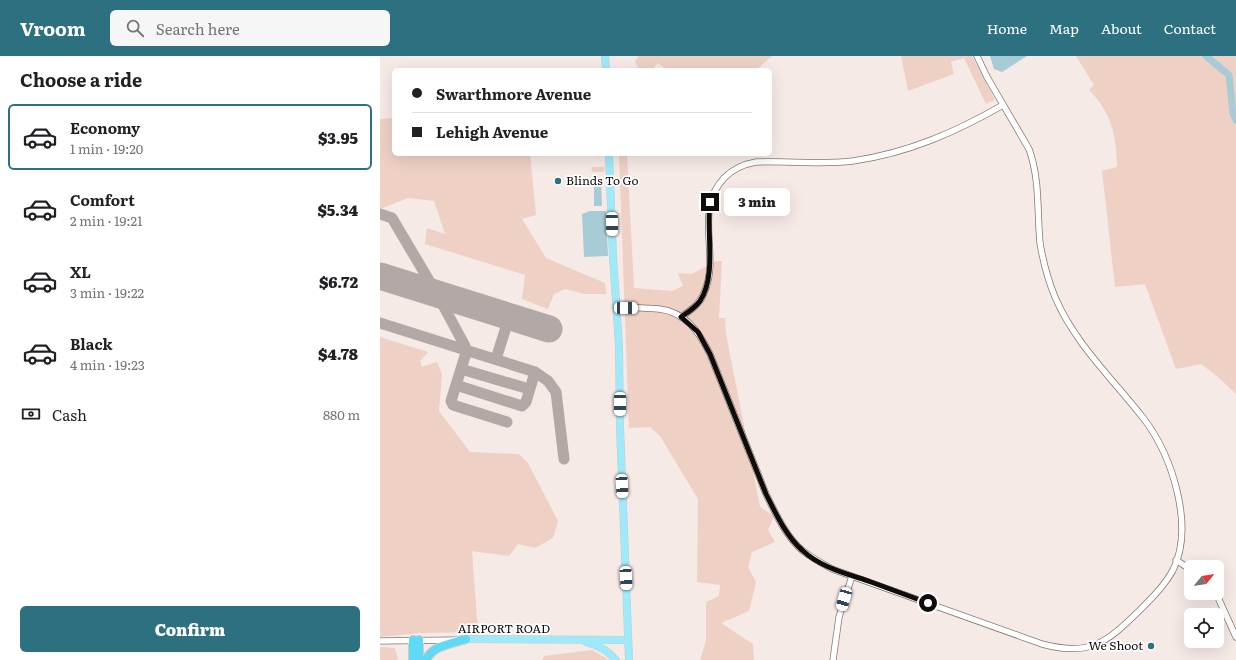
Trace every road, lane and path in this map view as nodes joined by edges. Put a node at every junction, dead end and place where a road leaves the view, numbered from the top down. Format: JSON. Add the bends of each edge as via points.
{"nodes":[{"id":1,"x":605,"y":56,"type":"edge"},
{"id":2,"x":977,"y":56,"type":"edge"},
{"id":3,"x":606,"y":68,"type":"edge"},
{"id":4,"x":1003,"y":105,"type":"junction"},
{"id":5,"x":609,"y":156,"type":"edge"},
{"id":6,"x":616,"y":305,"type":"junction"},
{"id":7,"x":681,"y":317,"type":"junction"},
{"id":8,"x":1176,"y":560,"type":"junction"},
{"id":9,"x":1184,"y":565,"type":"edge"},
{"id":10,"x":852,"y":576,"type":"junction"},
{"id":11,"x":1219,"y":600,"type":"edge"},
{"id":12,"x":1236,"y":637,"type":"edge"},
{"id":13,"x":574,"y":639,"type":"junction"},
{"id":14,"x":416,"y":640,"type":"junction"},
{"id":15,"x":466,"y":640,"type":"junction"},
{"id":16,"x":628,"y":640,"type":"junction"},
{"id":17,"x":380,"y":641,"type":"edge"},
{"id":18,"x":413,"y":660,"type":"edge"},
{"id":19,"x":419,"y":660,"type":"edge"},
{"id":20,"x":426,"y":660,"type":"edge"},
{"id":21,"x":616,"y":660,"type":"edge"},
{"id":22,"x":629,"y":660,"type":"edge"},
{"id":23,"x":833,"y":660,"type":"edge"}],
"edges":[{"from":1,"to":3,"type":"main road"},
{"from":2,"to":4,"type":"street"},
{"from":4,"to":7,"type":"street","via":[[943,137],[895,153],[853,161],[746,163],[733,170],[719,183],[710,202],[709,275],[704,293],[694,308]]},
{"from":4,"to":8,"type":"street","via":[[1030,149],[1037,185],[1042,252],[1049,281],[1060,307],[1081,342],[1145,420],[1166,458],[1182,517],[1182,543]]},
{"from":5,"to":6,"type":"main road"},
{"from":6,"to":7,"type":"street","via":[[626,308],[660,309]]},
{"from":6,"to":16,"type":"main road"},
{"from":7,"to":10,"type":"street","via":[[698,332],[710,354],[766,494],[782,524],[803,551],[832,569]]},
{"from":8,"to":9,"type":"street"},
{"from":8,"to":10,"type":"street","via":[[1166,580],[1116,633],[1098,644],[1072,650],[1042,644]]},
{"from":10,"to":23,"type":"street","via":[[839,618]]},
{"from":11,"to":12,"type":"street"},
{"from":13,"to":15,"type":"main road","name":"AIRPORT ROAD"},
{"from":13,"to":16,"type":"main road","name":"AIRPORT ROAD"},
{"from":13,"to":21,"type":"main road","via":[[594,644]]},
{"from":14,"to":15,"type":"street","name":"AIRPORT ROAD"},
{"from":14,"to":17,"type":"street","name":"AIRPORT ROAD"},
{"from":14,"to":18,"type":"highway"},
{"from":14,"to":19,"type":"highway"},
{"from":15,"to":20,"type":"highway","via":[[443,645],[432,652]]},
{"from":16,"to":22,"type":"main road"}]}
